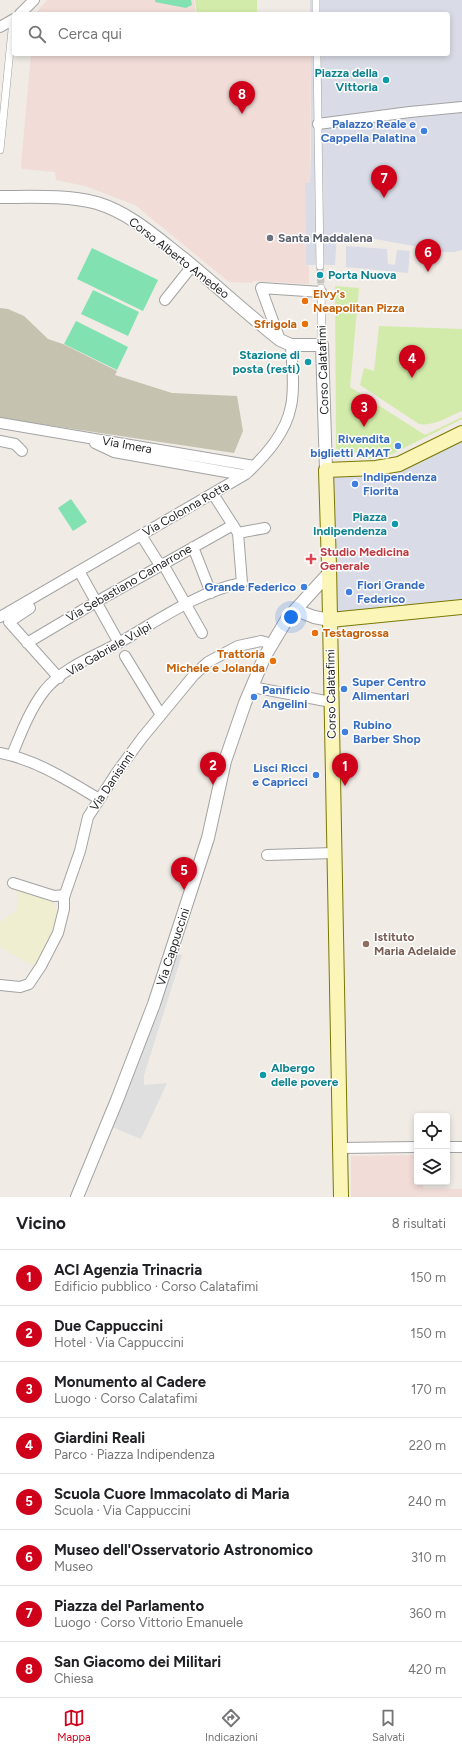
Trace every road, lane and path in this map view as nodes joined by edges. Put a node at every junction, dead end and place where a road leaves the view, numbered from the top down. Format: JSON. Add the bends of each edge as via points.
{"nodes":[{"id":1,"x":34,"y":0,"type":"edge"},
{"id":2,"x":316,"y":0,"type":"edge"},
{"id":3,"x":22,"y":12,"type":"edge"},
{"id":4,"x":316,"y":12,"type":"edge"},
{"id":5,"x":12,"y":20,"type":"edge"},
{"id":6,"x":0,"y":27,"type":"edge"},
{"id":7,"x":12,"y":51,"type":"edge"},
{"id":8,"x":317,"y":56,"type":"edge"},
{"id":9,"x":462,"y":107,"type":"edge"},
{"id":10,"x":318,"y":124,"type":"junction"},
{"id":11,"x":0,"y":150,"type":"edge"},
{"id":12,"x":0,"y":197,"type":"edge"},
{"id":13,"x":192,"y":266,"type":"junction"},
{"id":14,"x":320,"y":266,"type":"tunnel mouth"},
{"id":15,"x":321,"y":290,"type":"joint"},
{"id":16,"x":166,"y":300,"type":"dead end"},
{"id":17,"x":286,"y":343,"type":"junction"},
{"id":18,"x":322,"y":345,"type":"junction"},
{"id":19,"x":0,"y":423,"type":"edge"},
{"id":20,"x":462,"y":433,"type":"edge"},
{"id":21,"x":82,"y":437,"type":"junction"},
{"id":22,"x":0,"y":441,"type":"edge"},
{"id":23,"x":22,"y":451,"type":"dead end"},
{"id":24,"x":254,"y":466,"type":"junction"},
{"id":25,"x":326,"y":470,"type":"junction"},
{"id":26,"x":243,"y":476,"type":"junction"},
{"id":27,"x":214,"y":494,"type":"junction"},
{"id":28,"x":265,"y":528,"type":"dead end"},
{"id":29,"x":235,"y":529,"type":"junction"},
{"id":30,"x":141,"y":535,"type":"junction"},
{"id":31,"x":193,"y":547,"type":"junction"},
{"id":32,"x":163,"y":564,"type":"junction"},
{"id":33,"x":79,"y":571,"type":"junction"},
{"id":34,"x":329,"y":573,"type":"junction"},
{"id":35,"x":211,"y":593,"type":"junction"},
{"id":36,"x":26,"y":602,"type":"junction"},
{"id":37,"x":96,"y":602,"type":"junction"},
{"id":38,"x":187,"y":605,"type":"junction"},
{"id":39,"x":462,"y":607,"type":"edge"},
{"id":40,"x":296,"y":610,"type":"junction"},
{"id":41,"x":0,"y":617,"type":"edge"},
{"id":42,"x":330,"y":620,"type":"junction"},
{"id":43,"x":202,"y":633,"type":"dead end"},
{"id":44,"x":27,"y":643,"type":"junction"},
{"id":45,"x":119,"y":643,"type":"junction"},
{"id":46,"x":272,"y":644,"type":"junction"},
{"id":47,"x":125,"y":656,"type":"dead end"},
{"id":48,"x":59,"y":678,"type":"junction"},
{"id":49,"x":252,"y":687,"type":"junction"},
{"id":50,"x":331,"y":702,"type":"junction"},
{"id":51,"x":161,"y":715,"type":"junction"},
{"id":52,"x":0,"y":753,"type":"edge"},
{"id":53,"x":12,"y":755,"type":"junction"},
{"id":54,"x":98,"y":799,"type":"junction"},
{"id":55,"x":334,"y":853,"type":"junction"},
{"id":56,"x":267,"y":855,"type":"dead end"},
{"id":57,"x":13,"y":883,"type":"dead end"},
{"id":58,"x":65,"y":895,"type":"junction"},
{"id":59,"x":2,"y":987,"type":"edge"},
{"id":60,"x":414,"y":1147,"type":"edge"},
{"id":61,"x":450,"y":1147,"type":"edge"},
{"id":62,"x":462,"y":1147,"type":"edge"},
{"id":63,"x":340,"y":1148,"type":"junction"},
{"id":64,"x":77,"y":1197,"type":"edge"},
{"id":65,"x":340,"y":1197,"type":"edge"}],
"edges":[{"from":1,"to":3,"type":"street"},
{"from":2,"to":4,"type":"street"},
{"from":5,"to":6,"type":"street"},
{"from":7,"to":11,"type":"street"},
{"from":8,"to":10,"type":"street"},
{"from":9,"to":10,"type":"street"},
{"from":10,"to":14,"type":"street"},
{"from":12,"to":13,"type":"street","name":"Corso Alberto Amedeo","via":[[66,198],[111,208],[135,221]]},
{"from":13,"to":16,"type":"street"},
{"from":13,"to":17,"type":"street","name":"Corso Alberto Amedeo"},
{"from":15,"to":17,"type":"street","name":"Via Colonna Rotta","via":[[261,288]]},
{"from":15,"to":18,"type":"street","name":"Corso Calatafimi"},
{"from":17,"to":18,"type":"street"},
{"from":17,"to":24,"type":"street","name":"Via Colonna Rotta","via":[[292,398],[287,421],[271,447]]},
{"from":18,"to":25,"type":"street","name":"Corso Calatafimi"},
{"from":19,"to":21,"type":"street","name":"Via Imera"},
{"from":20,"to":25,"type":"main road","via":[[399,464],[376,468]]},
{"from":21,"to":24,"type":"street","name":"Via Imera"},
{"from":21,"to":26,"type":"street","via":[[114,452]]},
{"from":22,"to":23,"type":"street","via":[[15,444]]},
{"from":24,"to":26,"type":"street","name":"Via Colonna Rotta"},
{"from":25,"to":34,"type":"main road","name":"Corso Calatafimi"},
{"from":26,"to":27,"type":"street","name":"Via Colonna Rotta"},
{"from":27,"to":29,"type":"street"},
{"from":27,"to":30,"type":"street","name":"Via Colonna Rotta"},
{"from":28,"to":29,"type":"street","name":"Via Sebastiano Camarrone"},
{"from":29,"to":31,"type":"street","name":"Via Sebastiano Camarrone"},
{"from":29,"to":35,"type":"street","name":"Via Gabriele Vulpi","via":[[242,583]]},
{"from":30,"to":32,"type":"street","via":[[158,562]]},
{"from":30,"to":33,"type":"street","name":"Via Colonna Rotta"},
{"from":31,"to":32,"type":"street","name":"Via Sebastiano Camarrone"},
{"from":31,"to":35,"type":"street"},
{"from":32,"to":37,"type":"street","name":"Via Sebastiano Camarrone"},
{"from":32,"to":38,"type":"street"},
{"from":33,"to":36,"type":"street","name":"Via Colonna Rotta"},
{"from":33,"to":37,"type":"street"},
{"from":34,"to":40,"type":"street","name":"Via Cappuccini"},
{"from":34,"to":42,"type":"main road","name":"Corso Calatafimi"},
{"from":35,"to":38,"type":"street","name":"Via Gabriele Vulpi"},
{"from":36,"to":41,"type":"street","name":"Via Colonna Rotta"},
{"from":36,"to":44,"type":"street","via":[[30,608],[9,622]]},
{"from":37,"to":44,"type":"street","name":"Via Sebastiano Camarrone"},
{"from":37,"to":45,"type":"street"},
{"from":38,"to":43,"type":"street"},
{"from":38,"to":45,"type":"street","name":"Via Gabriele Vulpi"},
{"from":39,"to":42,"type":"main road"},
{"from":40,"to":42,"type":"street"},
{"from":40,"to":46,"type":"street","name":"Via Cappuccini","via":[[287,619]]},
{"from":42,"to":50,"type":"main road","name":"Corso Calatafimi"},
{"from":44,"to":48,"type":"street"},
{"from":45,"to":48,"type":"street","name":"Via Gabriele Vulpi","via":[[72,667]]},
{"from":46,"to":49,"type":"street","name":"Via Cappuccini"},
{"from":46,"to":51,"type":"street","name":"Via Danisinni","via":[[261,641],[238,646],[208,662],[194,674]]},
{"from":47,"to":51,"type":"street"},
{"from":48,"to":53,"type":"street","name":"Via Gabriele Vulpi","via":[[46,690],[29,715]]},
{"from":49,"to":50,"type":"street"},
{"from":49,"to":64,"type":"street","name":"Via Cappuccini","via":[[225,761],[208,838],[154,1004]]},
{"from":50,"to":55,"type":"main road","name":"Corso Calatafimi"},
{"from":51,"to":54,"type":"street","name":"Via Danisinni"},
{"from":52,"to":53,"type":"street"},
{"from":53,"to":54,"type":"street","via":[[51,770]]},
{"from":54,"to":58,"type":"street","name":"Via Danisinni","via":[[88,817]]},
{"from":55,"to":56,"type":"street"},
{"from":55,"to":63,"type":"main road","name":"Corso Calatafimi"},
{"from":57,"to":58,"type":"street","via":[[54,896]]},
{"from":58,"to":59,"type":"street","name":"Via Danisinni","via":[[58,933],[29,984]]},
{"from":60,"to":63,"type":"street"},
{"from":61,"to":62,"type":"street"},
{"from":63,"to":65,"type":"main road","name":"Corso Calatafimi"}]}
